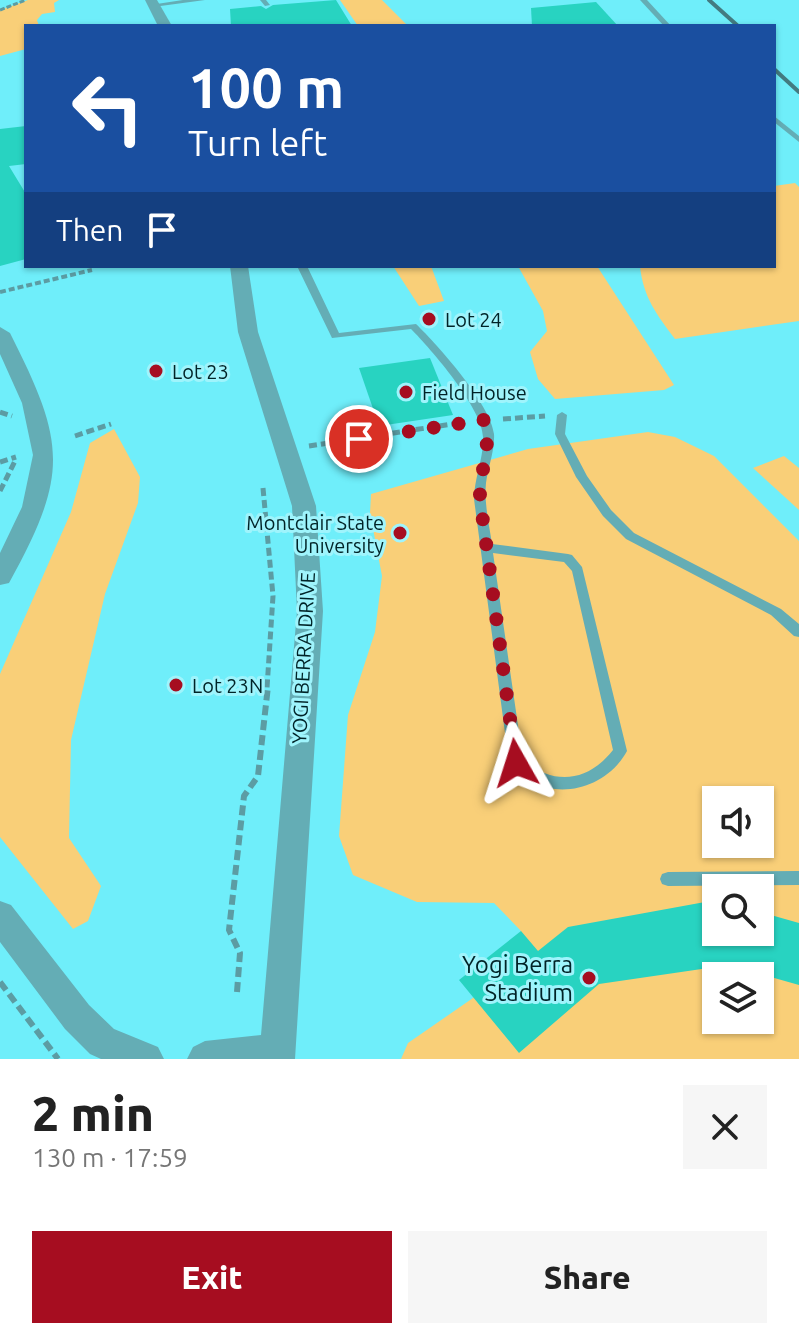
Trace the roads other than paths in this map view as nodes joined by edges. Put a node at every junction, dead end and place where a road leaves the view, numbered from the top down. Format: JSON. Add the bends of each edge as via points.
{"nodes":[{"id":1,"x":202,"y":0,"type":"edge"},
{"id":2,"x":643,"y":0,"type":"edge"},
{"id":3,"x":152,"y":3,"type":"edge"},
{"id":4,"x":164,"y":24,"type":"edge"},
{"id":5,"x":666,"y":24,"type":"edge"},
{"id":6,"x":776,"y":120,"type":"edge"},
{"id":7,"x":799,"y":140,"type":"edge"},
{"id":8,"x":239,"y":268,"type":"edge"},
{"id":9,"x":303,"y":268,"type":"edge"},
{"id":10,"x":0,"y":333,"type":"edge"},
{"id":11,"x":562,"y":415,"type":"road end"},
{"id":12,"x":488,"y":548,"type":"junction"},
{"id":13,"x":0,"y":576,"type":"edge"},
{"id":14,"x":799,"y":632,"type":"edge"},
{"id":15,"x":799,"y":878,"type":"edge"},
{"id":16,"x":668,"y":879,"type":"dead end"},
{"id":17,"x":0,"y":916,"type":"edge"},
{"id":18,"x":277,"y":1055,"type":"edge"},
{"id":19,"x":146,"y":1059,"type":"edge"},
{"id":20,"x":205,"y":1059,"type":"edge"}],
"edges":[{"from":1,"to":3,"type":"lane"},
{"from":2,"to":5,"type":"lane"},
{"from":3,"to":4,"type":"street"},
{"from":6,"to":7,"type":"lane"},
{"from":8,"to":18,"type":"street","name":"YOGI BERRA DRIVE","via":[[248,332],[304,506],[309,564],[310,611]]},
{"from":9,"to":12,"type":"lane","via":[[336,336],[413,326],[484,420],[491,436],[479,476]]},
{"from":10,"to":13,"type":"street","via":[[40,420],[47,465],[31,519]]},
{"from":11,"to":14,"type":"lane","via":[[560,434],[582,477],[630,536],[776,612]]},
{"from":12,"to":12,"type":"lane","via":[[516,763],[537,782],[566,784],[595,777],[620,751],[578,570],[568,558]]},
{"from":15,"to":16,"type":"lane"},
{"from":17,"to":19,"type":"street","via":[[94,1034]]},
{"from":18,"to":20,"type":"street"}]}
